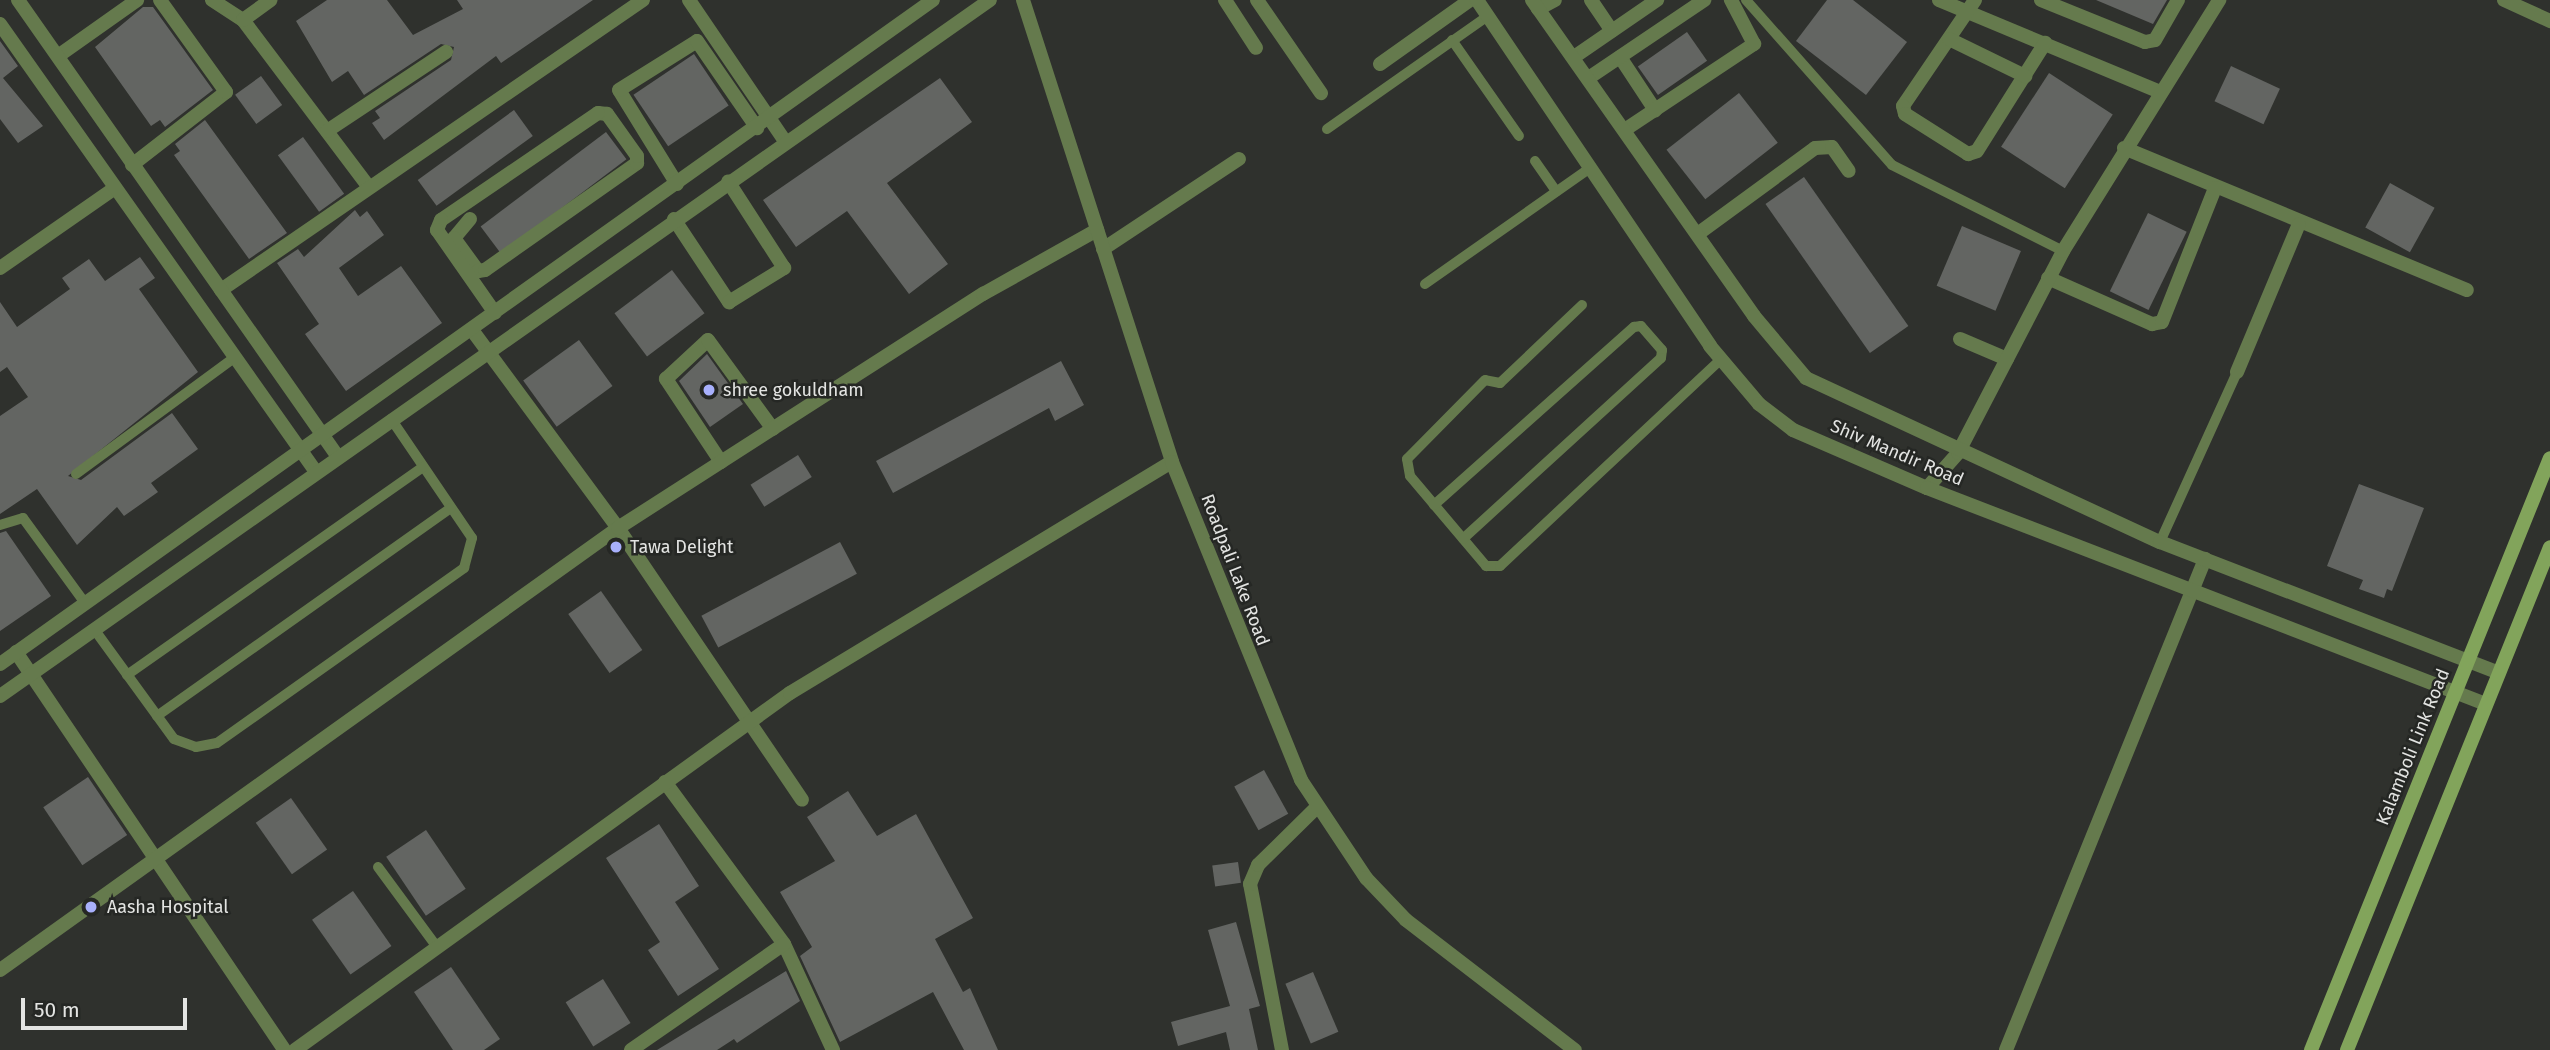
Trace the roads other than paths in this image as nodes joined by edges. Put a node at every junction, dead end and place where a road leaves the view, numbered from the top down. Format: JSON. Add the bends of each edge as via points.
{"nodes":[{"id":1,"x":18,"y":0,"type":"edge"},
{"id":2,"x":137,"y":0,"type":"edge"},
{"id":3,"x":160,"y":0,"type":"edge"},
{"id":4,"x":212,"y":0,"type":"edge"},
{"id":5,"x":271,"y":0,"type":"edge"},
{"id":6,"x":643,"y":0,"type":"edge"},
{"id":7,"x":689,"y":0,"type":"edge"},
{"id":8,"x":933,"y":0,"type":"edge"},
{"id":9,"x":990,"y":0,"type":"edge"},
{"id":10,"x":1023,"y":0,"type":"edge"},
{"id":11,"x":1225,"y":0,"type":"edge"},
{"id":12,"x":1257,"y":0,"type":"edge"},
{"id":13,"x":1471,"y":0,"type":"edge"},
{"id":14,"x":1477,"y":0,"type":"edge"},
{"id":15,"x":1555,"y":0,"type":"edge"},
{"id":16,"x":1591,"y":0,"type":"edge"},
{"id":17,"x":1657,"y":0,"type":"edge"},
{"id":18,"x":1704,"y":0,"type":"edge"},
{"id":19,"x":1731,"y":0,"type":"edge"},
{"id":20,"x":1746,"y":0,"type":"edge"},
{"id":21,"x":1939,"y":0,"type":"edge"},
{"id":22,"x":2041,"y":0,"type":"edge"},
{"id":23,"x":2178,"y":0,"type":"edge"},
{"id":24,"x":2218,"y":0,"type":"edge"},
{"id":25,"x":2504,"y":0,"type":"edge"},
{"id":26,"x":1535,"y":5,"type":"edge"},
{"id":27,"x":1972,"y":6,"type":"edge"},
{"id":28,"x":1488,"y":16,"type":"junction"},
{"id":29,"x":243,"y":20,"type":"junction"},
{"id":30,"x":2550,"y":20,"type":"edge"},
{"id":31,"x":0,"y":24,"type":"edge"},
{"id":32,"x":1612,"y":31,"type":"junction"},
{"id":33,"x":1949,"y":39,"type":"junction"},
{"id":34,"x":1452,"y":40,"type":"junction"},
{"id":35,"x":2045,"y":43,"type":"junction"},
{"id":36,"x":1256,"y":48,"type":"dead end"},
{"id":37,"x":446,"y":51,"type":"dead end"},
{"id":38,"x":58,"y":56,"type":"junction"},
{"id":39,"x":1574,"y":57,"type":"junction"},
{"id":40,"x":1620,"y":57,"type":"junction"},
{"id":41,"x":1380,"y":64,"type":"dead end"},
{"id":42,"x":2025,"y":76,"type":"junction"},
{"id":43,"x":1590,"y":77,"type":"junction"},
{"id":44,"x":2158,"y":91,"type":"junction"},
{"id":45,"x":1321,"y":93,"type":"dead end"},
{"id":46,"x":1655,"y":110,"type":"junction"},
{"id":47,"x":769,"y":119,"type":"junction"},
{"id":48,"x":757,"y":128,"type":"junction"},
{"id":49,"x":1327,"y":128,"type":"dead end"},
{"id":50,"x":1626,"y":129,"type":"junction"},
{"id":51,"x":327,"y":131,"type":"junction"},
{"id":52,"x":1519,"y":136,"type":"dead end"},
{"id":53,"x":785,"y":141,"type":"junction"},
{"id":54,"x":2124,"y":148,"type":"junction"},
{"id":55,"x":1239,"y":159,"type":"dead end"},
{"id":56,"x":1535,"y":161,"type":"dead end"},
{"id":57,"x":132,"y":165,"type":"junction"},
{"id":58,"x":1590,"y":167,"type":"junction"},
{"id":59,"x":1849,"y":171,"type":"dead end"},
{"id":60,"x":727,"y":181,"type":"junction"},
{"id":61,"x":677,"y":184,"type":"junction"},
{"id":62,"x":369,"y":187,"type":"junction"},
{"id":63,"x":115,"y":188,"type":"junction"},
{"id":64,"x":2216,"y":188,"type":"junction"},
{"id":65,"x":1556,"y":191,"type":"junction"},
{"id":66,"x":470,"y":219,"type":"dead end"},
{"id":67,"x":674,"y":219,"type":"junction"},
{"id":68,"x":2300,"y":224,"type":"junction"},
{"id":69,"x":1097,"y":230,"type":"junction"},
{"id":70,"x":1699,"y":233,"type":"junction"},
{"id":71,"x":1103,"y":249,"type":"junction"},
{"id":72,"x":2063,"y":251,"type":"junction"},
{"id":73,"x":0,"y":268,"type":"edge"},
{"id":74,"x":2049,"y":278,"type":"junction"},
{"id":75,"x":1425,"y":284,"type":"dead end"},
{"id":76,"x":221,"y":290,"type":"junction"},
{"id":77,"x":2467,"y":290,"type":"dead end"},
{"id":78,"x":1582,"y":305,"type":"dead end"},
{"id":79,"x":495,"y":313,"type":"junction"},
{"id":80,"x":472,"y":330,"type":"junction"},
{"id":81,"x":1960,"y":340,"type":"dead end"},
{"id":82,"x":487,"y":351,"type":"junction"},
{"id":83,"x":235,"y":357,"type":"junction"},
{"id":84,"x":2007,"y":359,"type":"junction"},
{"id":85,"x":1720,"y":360,"type":"junction"},
{"id":86,"x":2237,"y":372,"type":"joint"},
{"id":87,"x":391,"y":419,"type":"junction"},
{"id":88,"x":773,"y":429,"type":"junction"},
{"id":89,"x":323,"y":435,"type":"junction"},
{"id":90,"x":301,"y":450,"type":"junction"},
{"id":91,"x":1958,"y":453,"type":"junction"},
{"id":92,"x":338,"y":457,"type":"junction"},
{"id":93,"x":2550,"y":458,"type":"edge"},
{"id":94,"x":721,"y":462,"type":"junction"},
{"id":95,"x":1172,"y":462,"type":"junction"},
{"id":96,"x":424,"y":467,"type":"junction"},
{"id":97,"x":316,"y":472,"type":"junction"},
{"id":98,"x":76,"y":474,"type":"dead end"},
{"id":99,"x":1927,"y":488,"type":"junction"},
{"id":100,"x":1434,"y":505,"type":"junction"},
{"id":101,"x":451,"y":508,"type":"junction"},
{"id":102,"x":0,"y":525,"type":"edge"},
{"id":103,"x":618,"y":528,"type":"junction"},
{"id":104,"x":1463,"y":538,"type":"junction"},
{"id":105,"x":2160,"y":542,"type":"junction"},
{"id":106,"x":2550,"y":547,"type":"edge"},
{"id":107,"x":2205,"y":559,"type":"junction"},
{"id":108,"x":2193,"y":589,"type":"junction"},
{"id":109,"x":85,"y":603,"type":"junction"},
{"id":110,"x":94,"y":629,"type":"junction"},
{"id":111,"x":16,"y":652,"type":"junction"},
{"id":112,"x":2468,"y":661,"type":"junction"},
{"id":113,"x":0,"y":664,"type":"edge"},
{"id":114,"x":2499,"y":673,"type":"junction"},
{"id":115,"x":31,"y":674,"type":"junction"},
{"id":116,"x":128,"y":675,"type":"junction"},
{"id":117,"x":2455,"y":692,"type":"junction"},
{"id":118,"x":0,"y":696,"type":"edge"},
{"id":119,"x":2486,"y":704,"type":"junction"},
{"id":120,"x":157,"y":716,"type":"junction"},
{"id":121,"x":752,"y":720,"type":"junction"},
{"id":122,"x":665,"y":782,"type":"junction"},
{"id":123,"x":802,"y":800,"type":"dead end"},
{"id":124,"x":1317,"y":807,"type":"junction"},
{"id":125,"x":155,"y":853,"type":"junction"},
{"id":126,"x":378,"y":867,"type":"dead end"},
{"id":127,"x":784,"y":944,"type":"junction"},
{"id":128,"x":437,"y":947,"type":"junction"},
{"id":129,"x":0,"y":970,"type":"edge"},
{"id":130,"x":284,"y":1050,"type":"edge"},
{"id":131,"x":295,"y":1050,"type":"edge"},
{"id":132,"x":631,"y":1050,"type":"edge"},
{"id":133,"x":833,"y":1050,"type":"edge"},
{"id":134,"x":1282,"y":1050,"type":"edge"},
{"id":135,"x":1575,"y":1050,"type":"edge"},
{"id":136,"x":2006,"y":1050,"type":"edge"},
{"id":137,"x":2311,"y":1050,"type":"edge"},
{"id":138,"x":2347,"y":1050,"type":"edge"}],
"edges":[{"from":1,"to":38,"type":"street"},
{"from":2,"to":38,"type":"street"},
{"from":3,"to":57,"type":"street","via":[[226,92]]},
{"from":4,"to":29,"type":"street"},
{"from":5,"to":29,"type":"street"},
{"from":6,"to":62,"type":"street"},
{"from":7,"to":47,"type":"street"},
{"from":8,"to":47,"type":"street"},
{"from":9,"to":53,"type":"street"},
{"from":10,"to":69,"type":"street","name":"Roadpali Lake Road"},
{"from":11,"to":36,"type":"street"},
{"from":12,"to":45,"type":"street"},
{"from":13,"to":41,"type":"street"},
{"from":14,"to":28,"type":"street","name":"Shiv Mandir Road"},
{"from":15,"to":26,"type":"street"},
{"from":16,"to":32,"type":"street"},
{"from":17,"to":32,"type":"street"},
{"from":18,"to":40,"type":"street"},
{"from":19,"to":46,"type":"street","via":[[1754,44]]},
{"from":20,"to":72,"type":"lane","via":[[1892,165]]},
{"from":21,"to":27,"type":"street"},
{"from":22,"to":23,"type":"street","via":[[2145,42],[2155,40]]},
{"from":24,"to":44,"type":"street"},
{"from":25,"to":30,"type":"street"},
{"from":26,"to":39,"type":"street","name":"Shiv Mandir Road"},
{"from":27,"to":33,"type":"street"},
{"from":27,"to":35,"type":"street"},
{"from":28,"to":34,"type":"lane"},
{"from":28,"to":58,"type":"street","name":"Shiv Mandir Road"},
{"from":29,"to":51,"type":"street"},
{"from":31,"to":63,"type":"street"},
{"from":32,"to":39,"type":"street"},
{"from":33,"to":42,"type":"street"},
{"from":33,"to":42,"type":"street","via":[[1903,106],[1905,114],[1968,154],[1977,151]]},
{"from":34,"to":49,"type":"lane"},
{"from":34,"to":52,"type":"lane"},
{"from":35,"to":42,"type":"street"},
{"from":35,"to":44,"type":"street"},
{"from":37,"to":51,"type":"street"},
{"from":38,"to":57,"type":"street"},
{"from":39,"to":43,"type":"street","name":"Shiv Mandir Road"},
{"from":40,"to":43,"type":"street"},
{"from":40,"to":46,"type":"street"},
{"from":43,"to":50,"type":"street","name":"Shiv Mandir Road"},
{"from":44,"to":54,"type":"street"},
{"from":46,"to":50,"type":"street"},
{"from":47,"to":48,"type":"street"},
{"from":47,"to":53,"type":"street"},
{"from":48,"to":61,"type":"street"},
{"from":48,"to":61,"type":"street","via":[[697,41],[620,90]]},
{"from":50,"to":70,"type":"street","name":"Shiv Mandir Road"},
{"from":51,"to":62,"type":"street"},
{"from":53,"to":60,"type":"street"},
{"from":54,"to":64,"type":"street"},
{"from":54,"to":72,"type":"street"},
{"from":55,"to":71,"type":"street"},
{"from":56,"to":65,"type":"lane"},
{"from":57,"to":76,"type":"street"},
{"from":58,"to":65,"type":"lane"},
{"from":58,"to":85,"type":"street","name":"Shiv Mandir Road"},
{"from":59,"to":70,"type":"street","via":[[1832,147],[1815,148]]},
{"from":60,"to":67,"type":"street"},
{"from":60,"to":67,"type":"street","via":[[784,268],[729,302]]},
{"from":61,"to":79,"type":"street"},
{"from":62,"to":76,"type":"street"},
{"from":63,"to":73,"type":"street"},
{"from":63,"to":83,"type":"street"},
{"from":64,"to":68,"type":"street"},
{"from":64,"to":74,"type":"street","via":[[2162,322],[2152,324]]},
{"from":65,"to":75,"type":"lane"},
{"from":66,"to":79,"type":"street","via":[[454,238],[478,271],[485,270],[637,163],[637,156],[607,114],[597,113],[441,220],[437,230]]},
{"from":67,"to":82,"type":"street"},
{"from":68,"to":77,"type":"street"},
{"from":68,"to":86,"type":"street"},
{"from":69,"to":71,"type":"street","name":"Roadpali Lake Road"},
{"from":69,"to":88,"type":"street"},
{"from":70,"to":91,"type":"street","name":"Shiv Mandir Road","via":[[1760,324],[1807,378]]},
{"from":71,"to":95,"type":"street","name":"Roadpali Lake Road"},
{"from":72,"to":74,"type":"street"},
{"from":74,"to":84,"type":"street"},
{"from":76,"to":89,"type":"street"},
{"from":78,"to":100,"type":"lane","via":[[1500,383],[1485,380],[1407,459],[1410,476]]},
{"from":79,"to":80,"type":"street"},
{"from":80,"to":82,"type":"street"},
{"from":80,"to":89,"type":"street"},
{"from":81,"to":84,"type":"street"},
{"from":82,"to":87,"type":"street"},
{"from":82,"to":103,"type":"street"},
{"from":83,"to":90,"type":"street"},
{"from":83,"to":98,"type":"lane"},
{"from":84,"to":91,"type":"street"},
{"from":85,"to":99,"type":"street","name":"Shiv Mandir Road","via":[[1759,404],[1793,430]]},
{"from":85,"to":104,"type":"lane","via":[[1500,566],[1486,566]]},
{"from":86,"to":105,"type":"lane"},
{"from":87,"to":92,"type":"street"},
{"from":87,"to":96,"type":"lane"},
{"from":88,"to":94,"type":"street"},
{"from":88,"to":94,"type":"street","via":[[708,340],[666,379]]},
{"from":89,"to":90,"type":"street"},
{"from":89,"to":92,"type":"street"},
{"from":90,"to":97,"type":"street"},
{"from":90,"to":109,"type":"street"},
{"from":91,"to":99,"type":"street"},
{"from":91,"to":105,"type":"street","name":"Shiv Mandir Road"},
{"from":92,"to":97,"type":"street"},
{"from":93,"to":112,"type":"main road","name":"Kalamboli Link Road"},
{"from":94,"to":103,"type":"street"},
{"from":95,"to":121,"type":"street"},
{"from":95,"to":124,"type":"street","name":"Roadpali Lake Road","via":[[1284,745]]},
{"from":96,"to":101,"type":"lane"},
{"from":96,"to":116,"type":"lane"},
{"from":97,"to":110,"type":"street"},
{"from":99,"to":108,"type":"street","name":"Shiv Mandir Road"},
{"from":100,"to":104,"type":"lane"},
{"from":100,"to":104,"type":"lane","via":[[1634,327],[1641,326],[1662,350]]},
{"from":101,"to":120,"type":"lane"},
{"from":101,"to":120,"type":"lane","via":[[472,538],[464,568],[216,743],[196,747],[174,739]]},
{"from":102,"to":109,"type":"lane","via":[[23,518]]},
{"from":103,"to":121,"type":"street"},
{"from":103,"to":125,"type":"street"},
{"from":105,"to":107,"type":"street","name":"Shiv Mandir Road"},
{"from":106,"to":114,"type":"main road"},
{"from":107,"to":108,"type":"street"},
{"from":107,"to":112,"type":"street","name":"Shiv Mandir Road"},
{"from":108,"to":117,"type":"street","name":"Shiv Mandir Road"},
{"from":108,"to":136,"type":"street"},
{"from":109,"to":111,"type":"street"},
{"from":110,"to":115,"type":"street"},
{"from":110,"to":116,"type":"lane"},
{"from":111,"to":113,"type":"street"},
{"from":111,"to":115,"type":"street"},
{"from":112,"to":114,"type":"street","name":"Shiv Mandir Road"},
{"from":112,"to":117,"type":"main road","name":"Kalamboli Link Road"},
{"from":114,"to":119,"type":"main road"},
{"from":115,"to":118,"type":"street"},
{"from":115,"to":125,"type":"street"},
{"from":116,"to":120,"type":"lane"},
{"from":117,"to":119,"type":"street","name":"Shiv Mandir Road"},
{"from":117,"to":137,"type":"main road","name":"Kalamboli Link Road"},
{"from":119,"to":138,"type":"main road"},
{"from":121,"to":122,"type":"street"},
{"from":121,"to":123,"type":"street"},
{"from":122,"to":127,"type":"street"},
{"from":122,"to":128,"type":"street"},
{"from":124,"to":134,"type":"street","via":[[1258,865],[1250,884]]},
{"from":124,"to":135,"type":"street","name":"Roadpali Lake Road","via":[[1366,878],[1406,920]]},
{"from":125,"to":129,"type":"street","via":[[136,877]]},
{"from":125,"to":130,"type":"street"},
{"from":126,"to":128,"type":"lane"},
{"from":127,"to":132,"type":"street"},
{"from":127,"to":133,"type":"street"},
{"from":128,"to":131,"type":"street"}]}
